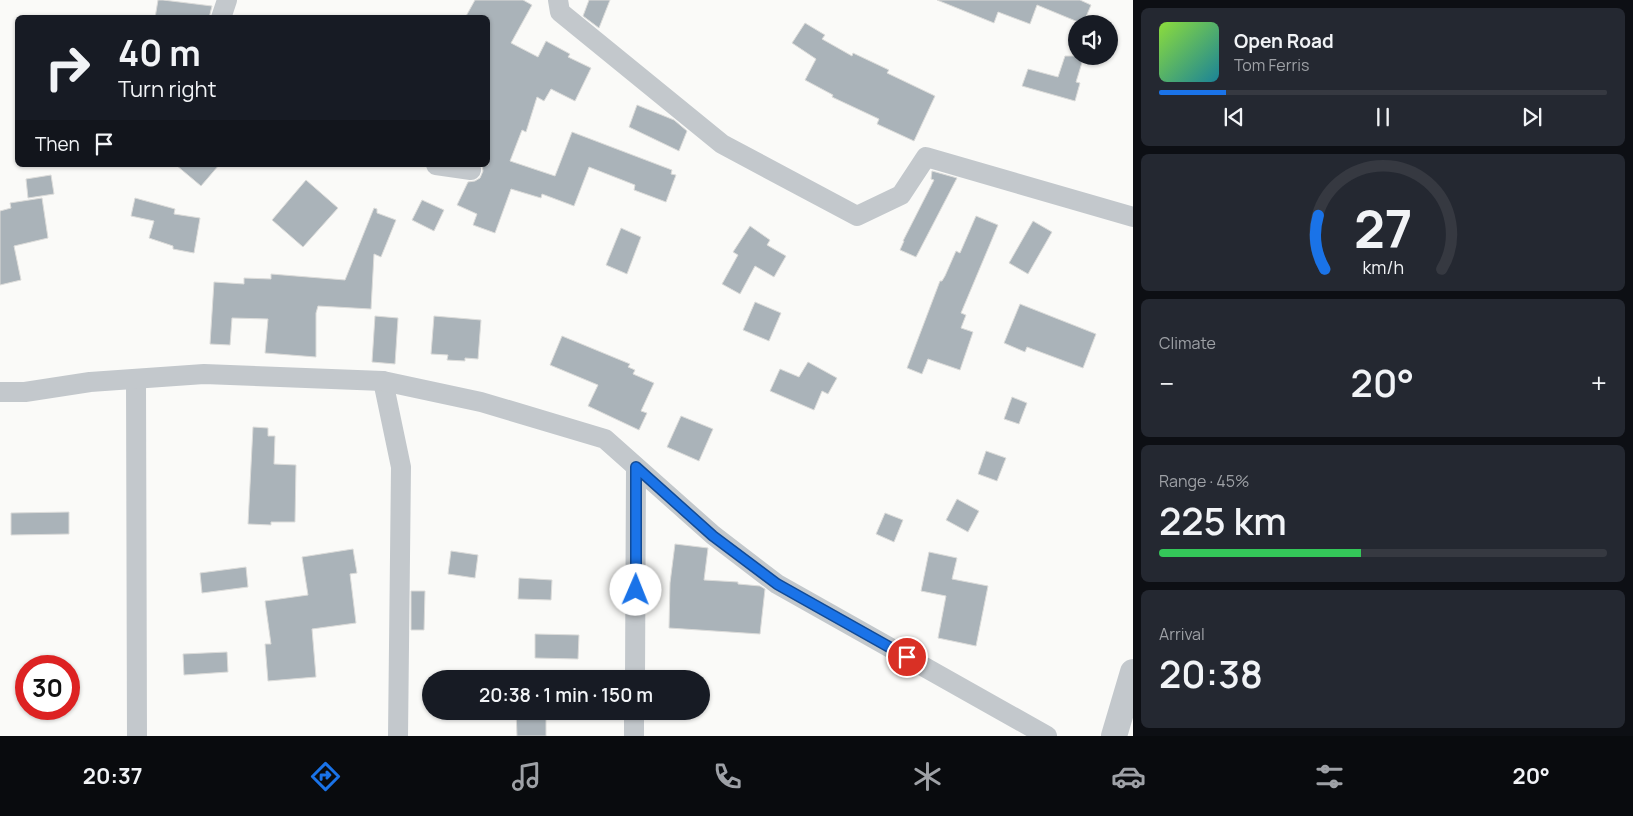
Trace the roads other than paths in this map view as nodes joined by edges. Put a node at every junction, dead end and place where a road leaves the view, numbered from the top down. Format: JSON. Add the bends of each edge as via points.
{"nodes":[{"id":1,"x":228,"y":0,"type":"edge"},
{"id":2,"x":558,"y":0,"type":"edge"},
{"id":3,"x":223,"y":15,"type":"edge"},
{"id":4,"x":450,"y":167,"type":"edge"},
{"id":5,"x":471,"y":170,"type":"dead end"},
{"id":6,"x":1133,"y":217,"type":"edge"},
{"id":7,"x":136,"y":379,"type":"junction"},
{"id":8,"x":383,"y":381,"type":"junction"},
{"id":9,"x":0,"y":392,"type":"edge"},
{"id":10,"x":636,"y":467,"type":"junction"},
{"id":11,"x":634,"y":670,"type":"edge"},
{"id":12,"x":1133,"y":672,"type":"edge"},
{"id":13,"x":634,"y":720,"type":"edge"},
{"id":14,"x":137,"y":736,"type":"edge"},
{"id":15,"x":398,"y":736,"type":"edge"},
{"id":16,"x":634,"y":736,"type":"edge"},
{"id":17,"x":1047,"y":736,"type":"edge"},
{"id":18,"x":1114,"y":736,"type":"edge"}],
"edges":[{"from":1,"to":3,"type":"street"},
{"from":2,"to":6,"type":"street","via":[[560,12],[722,144],[857,216],[901,196],[926,157]]},
{"from":4,"to":5,"type":"street"},
{"from":7,"to":8,"type":"street","via":[[204,374]]},
{"from":7,"to":9,"type":"street"},
{"from":7,"to":14,"type":"street"},
{"from":8,"to":10,"type":"street","via":[[481,402],[604,439]]},
{"from":8,"to":15,"type":"street","via":[[401,467]]},
{"from":10,"to":11,"type":"street"},
{"from":10,"to":17,"type":"street","via":[[713,536],[777,584]]},
{"from":12,"to":18,"type":"street"},
{"from":13,"to":16,"type":"street"}]}
